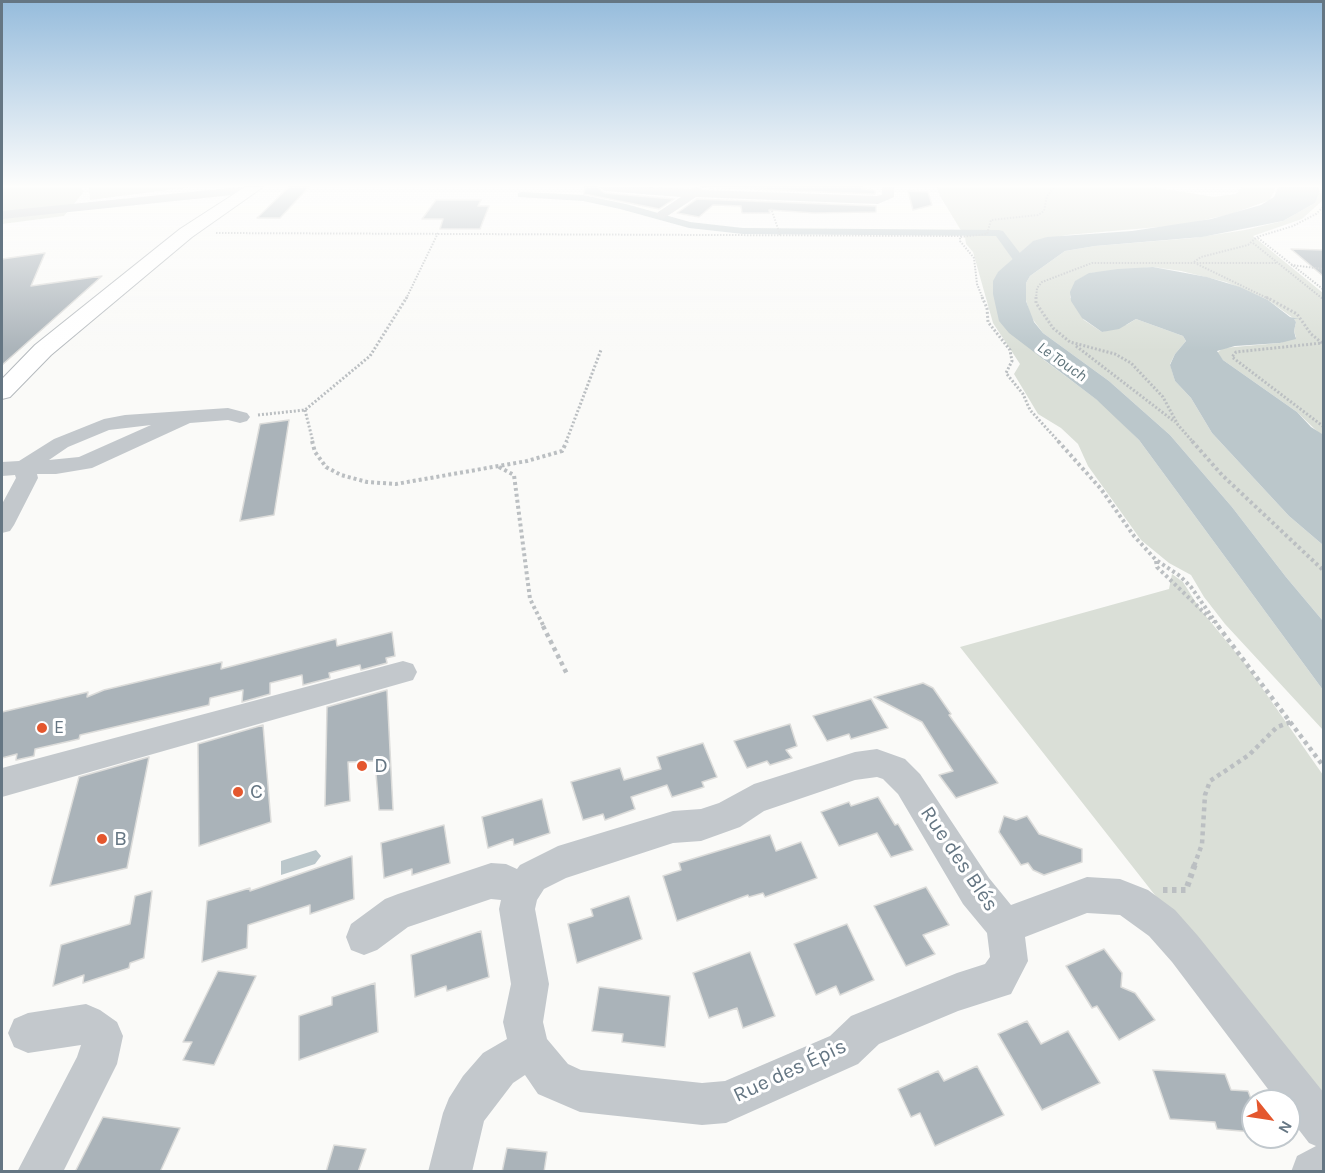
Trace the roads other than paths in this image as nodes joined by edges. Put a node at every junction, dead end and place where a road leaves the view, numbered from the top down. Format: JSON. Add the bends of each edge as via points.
{"nodes":[{"id":1,"x":175,"y":242,"type":"edge"},
{"id":2,"x":3,"y":393,"type":"edge"},
{"id":3,"x":240,"y":417,"type":"road end"},
{"id":4,"x":24,"y":467,"type":"junction"},
{"id":5,"x":2,"y":469,"type":"edge"},
{"id":6,"x":2,"y":525,"type":"edge"},
{"id":7,"x":403,"y":672,"type":"dead end"},
{"id":8,"x":2,"y":783,"type":"edge"},
{"id":9,"x":521,"y":892,"type":"junction"},
{"id":10,"x":1005,"y":926,"type":"junction"},
{"id":11,"x":364,"y":938,"type":"dead end"},
{"id":12,"x":28,"y":1033,"type":"dead end"},
{"id":13,"x":530,"y":1049,"type":"junction"},
{"id":14,"x":1323,"y":1128,"type":"edge"},
{"id":15,"x":1323,"y":1165,"type":"edge"},
{"id":16,"x":39,"y":1172,"type":"edge"},
{"id":17,"x":450,"y":1172,"type":"edge"},
{"id":18,"x":1313,"y":1172,"type":"edge"}],
"edges":[{"from":1,"to":2,"type":"main road","via":[[43,350]]},
{"from":3,"to":4,"type":"street","via":[[186,417],[84,463]]},
{"from":4,"to":5,"type":"street"},
{"from":4,"to":6,"type":"street","via":[[27,478]]},
{"from":7,"to":8,"type":"street"},
{"from":9,"to":10,"type":"street","name":"Rue des Blés","via":[[532,877],[558,863],[674,827],[701,825],[728,816],[754,799],[855,766],[877,763],[894,769],[909,784],[976,891]]},
{"from":9,"to":11,"type":"street","via":[[506,882],[491,881],[398,912]]},
{"from":9,"to":13,"type":"street","via":[[517,909],[530,984],[523,1022]]},
{"from":10,"to":13,"type":"street","name":"Rue des Épis","via":[[1009,961],[997,980],[865,1030],[844,1050],[726,1102],[702,1104],[580,1091],[553,1079]]},
{"from":10,"to":14,"type":"street","name":"Rue des Blés","via":[[1087,895],[1120,897],[1135,903],[1162,923],[1185,949]]},
{"from":12,"to":16,"type":"street","via":[[86,1024],[103,1036],[96,1064]]},
{"from":13,"to":17,"type":"street","via":[[498,1068],[478,1090],[464,1113]]},
{"from":15,"to":18,"type":"street"}]}
